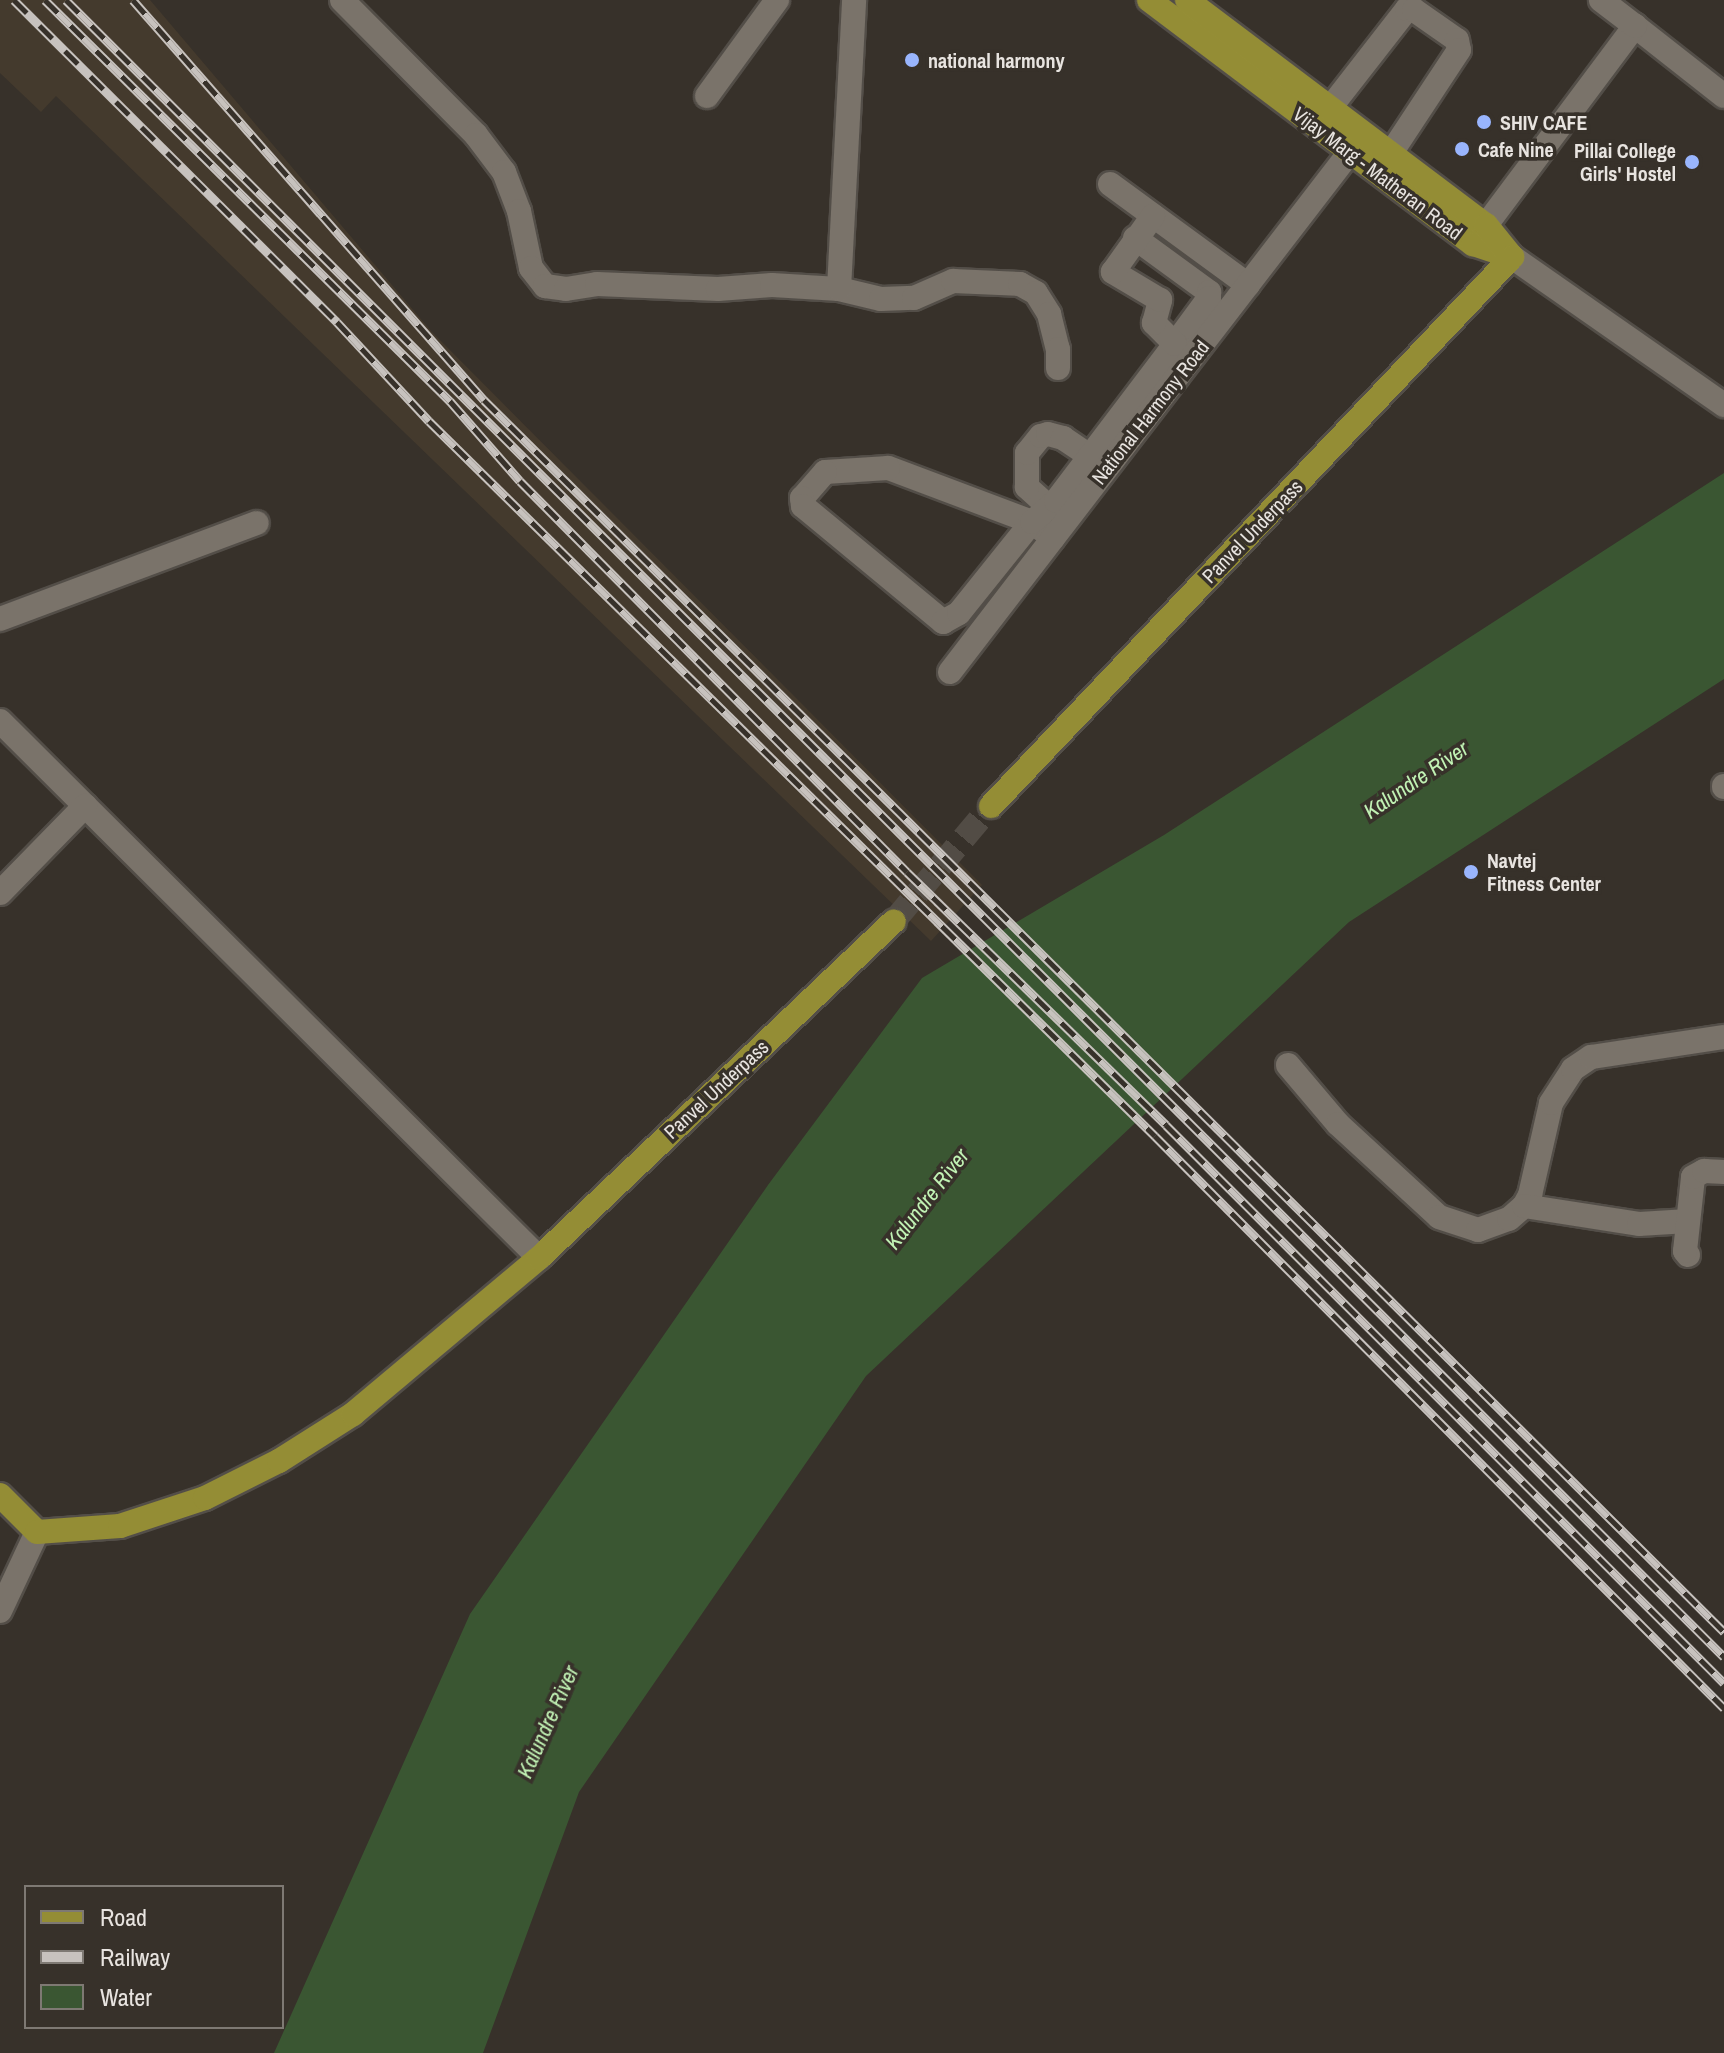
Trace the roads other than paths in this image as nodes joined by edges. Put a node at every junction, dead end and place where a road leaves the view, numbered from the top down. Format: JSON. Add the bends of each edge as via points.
{"nodes":[{"id":1,"x":342,"y":0,"type":"edge"},
{"id":2,"x":777,"y":0,"type":"edge"},
{"id":3,"x":854,"y":0,"type":"edge"},
{"id":4,"x":1187,"y":0,"type":"edge"},
{"id":5,"x":1601,"y":0,"type":"edge"},
{"id":6,"x":1152,"y":1,"type":"edge"},
{"id":7,"x":1635,"y":26,"type":"junction"},
{"id":8,"x":707,"y":96,"type":"dead end"},
{"id":9,"x":1724,"y":96,"type":"edge"},
{"id":10,"x":1330,"y":108,"type":"junction"},
{"id":11,"x":1350,"y":152,"type":"junction"},
{"id":12,"x":1391,"y":153,"type":"junction"},
{"id":13,"x":1110,"y":184,"type":"dead end"},
{"id":14,"x":1153,"y":216,"type":"junction"},
{"id":15,"x":1486,"y":225,"type":"junction"},
{"id":16,"x":1135,"y":238,"type":"junction"},
{"id":17,"x":1512,"y":257,"type":"junction"},
{"id":18,"x":1248,"y":285,"type":"junction"},
{"id":19,"x":839,"y":289,"type":"junction"},
{"id":20,"x":1184,"y":351,"type":"junction"},
{"id":21,"x":1058,"y":368,"type":"dead end"},
{"id":22,"x":1723,"y":404,"type":"edge"},
{"id":23,"x":1090,"y":456,"type":"junction"},
{"id":24,"x":1040,"y":515,"type":"junction"},
{"id":25,"x":257,"y":523,"type":"dead end"},
{"id":26,"x":1053,"y":538,"type":"junction"},
{"id":27,"x":959,"y":613,"type":"junction"},
{"id":28,"x":0,"y":619,"type":"edge"},
{"id":29,"x":981,"y":631,"type":"junction"},
{"id":30,"x":950,"y":672,"type":"dead end"},
{"id":31,"x":0,"y":721,"type":"edge"},
{"id":32,"x":85,"y":806,"type":"junction"},
{"id":33,"x":991,"y":806,"type":"tunnel mouth"},
{"id":34,"x":0,"y":893,"type":"edge"},
{"id":35,"x":894,"y":921,"type":"tunnel mouth"},
{"id":36,"x":1724,"y":1037,"type":"edge"},
{"id":37,"x":1288,"y":1065,"type":"dead end"},
{"id":38,"x":1724,"y":1172,"type":"edge"},
{"id":39,"x":1524,"y":1206,"type":"junction"},
{"id":40,"x":1688,"y":1221,"type":"junction"},
{"id":41,"x":1688,"y":1255,"type":"dead end"},
{"id":42,"x":539,"y":1258,"type":"junction"},
{"id":43,"x":0,"y":1495,"type":"edge"},
{"id":44,"x":37,"y":1532,"type":"junction"},
{"id":45,"x":0,"y":1611,"type":"edge"}],
"edges":[{"from":1,"to":19,"type":"street","via":[[476,135],[504,172],[531,268],[545,286]]},
{"from":2,"to":8,"type":"street"},
{"from":3,"to":19,"type":"street"},
{"from":4,"to":10,"type":"main road","name":"Vijay Marg - Matheran Road"},
{"from":5,"to":7,"type":"street"},
{"from":6,"to":11,"type":"main road","name":"Vijay Marg - Matheran Road"},
{"from":7,"to":9,"type":"street"},
{"from":7,"to":15,"type":"street"},
{"from":10,"to":12,"type":"main road","name":"Vijay Marg - Matheran Road"},
{"from":10,"to":12,"type":"street","via":[[1407,9],[1457,40],[1459,50]]},
{"from":11,"to":17,"type":"main road","name":"Vijay Marg - Matheran Road","via":[[1473,244]]},
{"from":11,"to":18,"type":"street","name":"National Harmony Road"},
{"from":12,"to":15,"type":"main road","name":"Vijay Marg - Matheran Road"},
{"from":13,"to":14,"type":"street"},
{"from":14,"to":16,"type":"street"},
{"from":14,"to":18,"type":"street"},
{"from":15,"to":17,"type":"main road","name":"Vijay Marg - Matheran Road"},
{"from":16,"to":20,"type":"street","via":[[1209,292]]},
{"from":16,"to":20,"type":"street","via":[[1113,272],[1160,300],[1154,323]]},
{"from":17,"to":22,"type":"street"},
{"from":17,"to":33,"type":"main road","name":"Panvel Underpass"},
{"from":18,"to":20,"type":"street","name":"National Harmony Road"},
{"from":19,"to":21,"type":"street","via":[[881,299],[914,298],[953,281],[1020,284],[1036,293],[1049,314]]},
{"from":20,"to":23,"type":"street"},
{"from":20,"to":26,"type":"street","name":"National Harmony Road"},
{"from":23,"to":24,"type":"street"},
{"from":23,"to":24,"type":"street","via":[[1063,438],[1041,436],[1027,453],[1027,487]]},
{"from":24,"to":26,"type":"street"},
{"from":24,"to":27,"type":"street"},
{"from":24,"to":27,"type":"street","via":[[888,468],[825,472],[802,498],[803,506],[943,622]]},
{"from":25,"to":28,"type":"street"},
{"from":26,"to":29,"type":"street","name":"National Harmony Road"},
{"from":27,"to":29,"type":"street"},
{"from":29,"to":30,"type":"street","name":"National Harmony Road"},
{"from":31,"to":32,"type":"street"},
{"from":32,"to":34,"type":"street"},
{"from":32,"to":42,"type":"street"},
{"from":35,"to":42,"type":"main road","name":"Panvel Underpass"},
{"from":36,"to":39,"type":"street","via":[[1591,1057],[1573,1069],[1551,1103]]},
{"from":37,"to":39,"type":"street","via":[[1338,1124],[1439,1217],[1478,1230],[1509,1219]]},
{"from":38,"to":40,"type":"street","via":[[1704,1171],[1693,1177]]},
{"from":39,"to":40,"type":"street","via":[[1639,1224]]},
{"from":40,"to":41,"type":"street"},
{"from":42,"to":44,"type":"main road","name":"Panvel Underpass","via":[[353,1414],[279,1461],[205,1498],[120,1526]]},
{"from":43,"to":44,"type":"main road"},
{"from":44,"to":45,"type":"street"}]}
